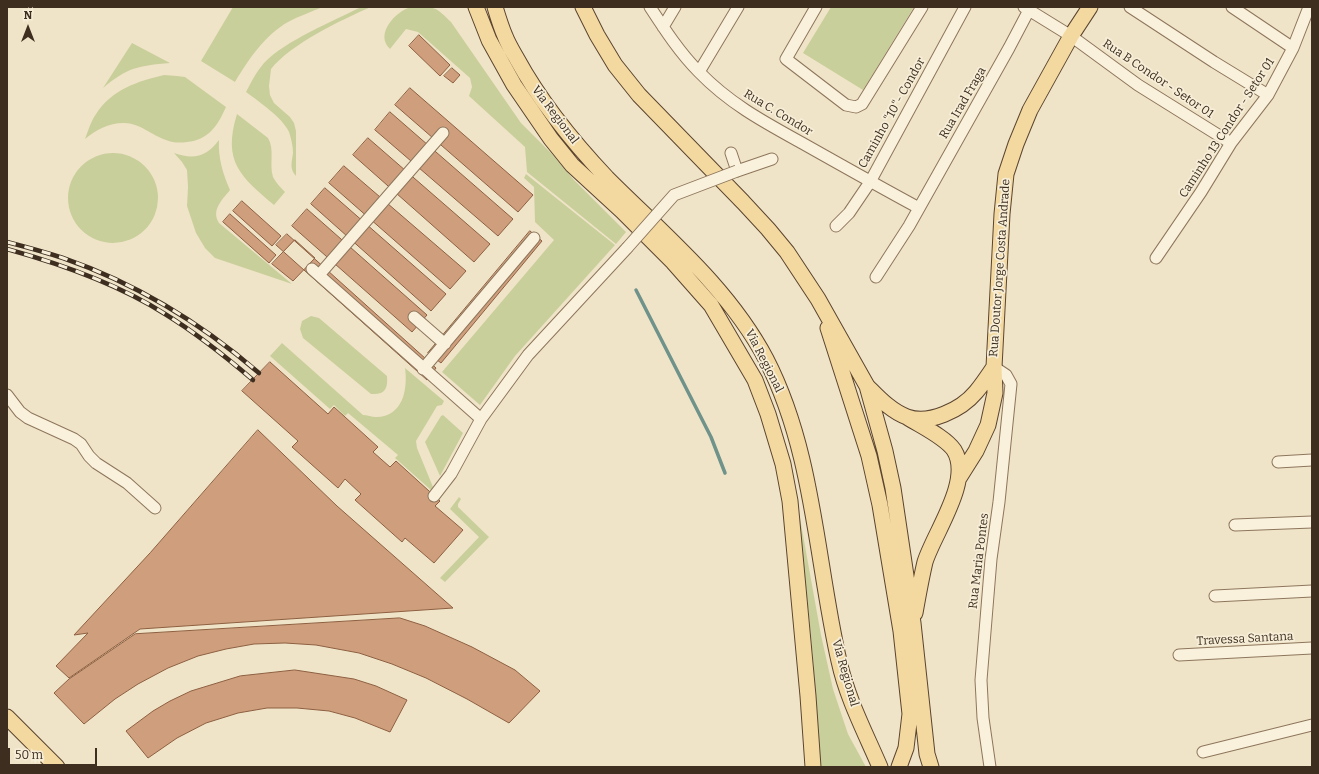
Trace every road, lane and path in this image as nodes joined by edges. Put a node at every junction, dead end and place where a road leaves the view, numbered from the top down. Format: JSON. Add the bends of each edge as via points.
{"nodes":[{"id":1,"x":476,"y":7,"type":"edge"},
{"id":2,"x":495,"y":7,"type":"edge"},
{"id":3,"x":583,"y":7,"type":"edge"},
{"id":4,"x":650,"y":7,"type":"edge"},
{"id":5,"x":675,"y":7,"type":"edge"},
{"id":6,"x":738,"y":7,"type":"edge"},
{"id":7,"x":816,"y":7,"type":"edge"},
{"id":8,"x":922,"y":7,"type":"edge"},
{"id":9,"x":965,"y":7,"type":"edge"},
{"id":10,"x":1090,"y":7,"type":"edge"},
{"id":11,"x":1130,"y":7,"type":"edge"},
{"id":12,"x":1232,"y":7,"type":"edge"},
{"id":13,"x":1308,"y":7,"type":"edge"},
{"id":14,"x":1026,"y":9,"type":"edge"},
{"id":15,"x":663,"y":27,"type":"junction"},
{"id":16,"x":1071,"y":36,"type":"junction"},
{"id":17,"x":1293,"y":48,"type":"junction"},
{"id":18,"x":699,"y":72,"type":"junction"},
{"id":19,"x":1268,"y":94,"type":"junction"},
{"id":20,"x":443,"y":134,"type":"dead end"},
{"id":21,"x":1230,"y":143,"type":"junction"},
{"id":22,"x":731,"y":153,"type":"dead end"},
{"id":23,"x":772,"y":159,"type":"dead end"},
{"id":24,"x":737,"y":171,"type":"junction"},
{"id":25,"x":870,"y":182,"type":"junction"},
{"id":26,"x":919,"y":208,"type":"junction"},
{"id":27,"x":836,"y":226,"type":"dead end"},
{"id":28,"x":534,"y":238,"type":"dead end"},
{"id":29,"x":1156,"y":258,"type":"dead end"},
{"id":30,"x":876,"y":277,"type":"dead end"},
{"id":31,"x":818,"y":299,"type":"junction"},
{"id":32,"x":414,"y":317,"type":"dead end"},
{"id":33,"x":445,"y":344,"type":"junction"},
{"id":34,"x":994,"y":368,"type":"junction"},
{"id":35,"x":423,"y":369,"type":"junction"},
{"id":36,"x":867,"y":386,"type":"junction"},
{"id":37,"x":7,"y":396,"type":"edge"},
{"id":38,"x":768,"y":414,"type":"junction"},
{"id":39,"x":907,"y":417,"type":"junction"},
{"id":40,"x":481,"y":419,"type":"junction"},
{"id":41,"x":1312,"y":460,"type":"edge"},
{"id":42,"x":1278,"y":462,"type":"dead end"},
{"id":43,"x":804,"y":469,"type":"junction"},
{"id":44,"x":959,"y":478,"type":"junction"},
{"id":45,"x":434,"y":496,"type":"dead end"},
{"id":46,"x":155,"y":508,"type":"dead end"},
{"id":47,"x":1312,"y":522,"type":"edge"},
{"id":48,"x":1235,"y":525,"type":"dead end"},
{"id":49,"x":1312,"y":591,"type":"edge"},
{"id":50,"x":1215,"y":596,"type":"dead end"},
{"id":51,"x":913,"y":623,"type":"junction"},
{"id":52,"x":1312,"y":648,"type":"edge"},
{"id":53,"x":1179,"y":656,"type":"dead end"},
{"id":54,"x":7,"y":717,"type":"edge"},
{"id":55,"x":1312,"y":725,"type":"edge"},
{"id":56,"x":1203,"y":752,"type":"dead end"},
{"id":57,"x":57,"y":767,"type":"edge"},
{"id":58,"x":813,"y":767,"type":"edge"},
{"id":59,"x":880,"y":767,"type":"edge"},
{"id":60,"x":899,"y":767,"type":"edge"},
{"id":61,"x":931,"y":767,"type":"edge"},
{"id":62,"x":990,"y":767,"type":"edge"}],
"edges":[{"from":1,"to":38,"type":"main road","via":[[489,40],[511,79],[551,139],[572,164],[673,262],[711,305],[755,380]]},
{"from":2,"to":43,"type":"main road","name":"Via Regional","via":[[506,38],[526,77],[548,109],[606,176],[713,283],[742,321],[766,359],[789,412]]},
{"from":3,"to":31,"type":"main road","via":[[615,65],[639,95],[768,229],[791,257]]},
{"from":4,"to":15,"type":"street","name":"Rua C. Condor"},
{"from":5,"to":15,"type":"street"},
{"from":6,"to":18,"type":"street"},
{"from":7,"to":8,"type":"street","via":[[786,59],[846,105],[856,107],[862,104]]},
{"from":9,"to":25,"type":"street","name":"Caminho \"10\"- Condor"},
{"from":10,"to":16,"type":"main road","name":"Rua Doutor Jorge Costa Andrade"},
{"from":11,"to":19,"type":"street"},
{"from":12,"to":17,"type":"street"},
{"from":13,"to":17,"type":"street","name":"Caminho 13 Condor - Setor 01"},
{"from":14,"to":16,"type":"street","name":"Rua B Condor - Setor 01"},
{"from":14,"to":26,"type":"street","name":"Rua Irad Fraga","via":[[992,79]]},
{"from":15,"to":18,"type":"street","name":"Rua C. Condor"},
{"from":16,"to":21,"type":"street","name":"Rua B Condor - Setor 01","via":[[1138,85]]},
{"from":16,"to":34,"type":"main road","name":"Rua Doutor Jorge Costa Andrade","via":[[1030,110],[1006,174]]},
{"from":17,"to":19,"type":"street","name":"Caminho 13 Condor - Setor 01"},
{"from":18,"to":25,"type":"street","name":"Rua C. Condor","via":[[752,116]]},
{"from":19,"to":21,"type":"street","name":"Caminho 13 Condor - Setor 01"},
{"from":20,"to":35,"type":"street","via":[[316,272]]},
{"from":21,"to":29,"type":"street","name":"Caminho 13 Condor - Setor 01","via":[[1201,192]]},
{"from":22,"to":24,"type":"street"},
{"from":23,"to":24,"type":"street"},
{"from":24,"to":40,"type":"street","bridge":true,"via":[[674,195],[528,355]]},
{"from":25,"to":26,"type":"street","name":"Rua C. Condor"},
{"from":25,"to":27,"type":"street","name":"Caminho \"10\"- Condor","via":[[849,213]]},
{"from":26,"to":30,"type":"street","name":"Rua Irad Fraga"},
{"from":28,"to":33,"type":"street"},
{"from":31,"to":36,"type":"main road"},
{"from":31,"to":60,"type":"main road","via":[[869,456],[880,505],[900,623],[909,698],[909,730]]},
{"from":32,"to":33,"type":"street"},
{"from":33,"to":35,"type":"street"},
{"from":34,"to":39,"type":"main road","name":"Rua Doutor Jorge Costa Andrade","via":[[975,393],[961,405],[927,419]]},
{"from":34,"to":44,"type":"main road","via":[[995,393],[988,425]]},
{"from":34,"to":62,"type":"street","name":"Rua Maria Pontes","via":[[1006,375],[1011,384],[991,558],[981,680]]},
{"from":35,"to":40,"type":"street"},
{"from":36,"to":39,"type":"main road","name":"Rua Doutor Jorge Costa Andrade","via":[[894,410]]},
{"from":36,"to":51,"type":"main road","via":[[894,488]]},
{"from":37,"to":46,"type":"street","via":[[28,418],[81,444],[96,463],[127,483]]},
{"from":38,"to":43,"type":"main road"},
{"from":38,"to":58,"type":"main road","via":[[783,464],[790,501]]},
{"from":39,"to":44,"type":"main road","via":[[947,442],[955,451],[959,463]]},
{"from":40,"to":45,"type":"street","via":[[451,474]]},
{"from":41,"to":42,"type":"street"},
{"from":43,"to":59,"type":"main road","name":"Via Regional","via":[[839,663],[853,706]]},
{"from":44,"to":51,"type":"main road","via":[[926,561]]},
{"from":47,"to":48,"type":"street"},
{"from":49,"to":50,"type":"street"},
{"from":51,"to":61,"type":"main road","via":[[927,754]]},
{"from":52,"to":53,"type":"street","name":"Travessa Santana"},
{"from":54,"to":57,"type":"main road"},
{"from":55,"to":56,"type":"street"}]}
